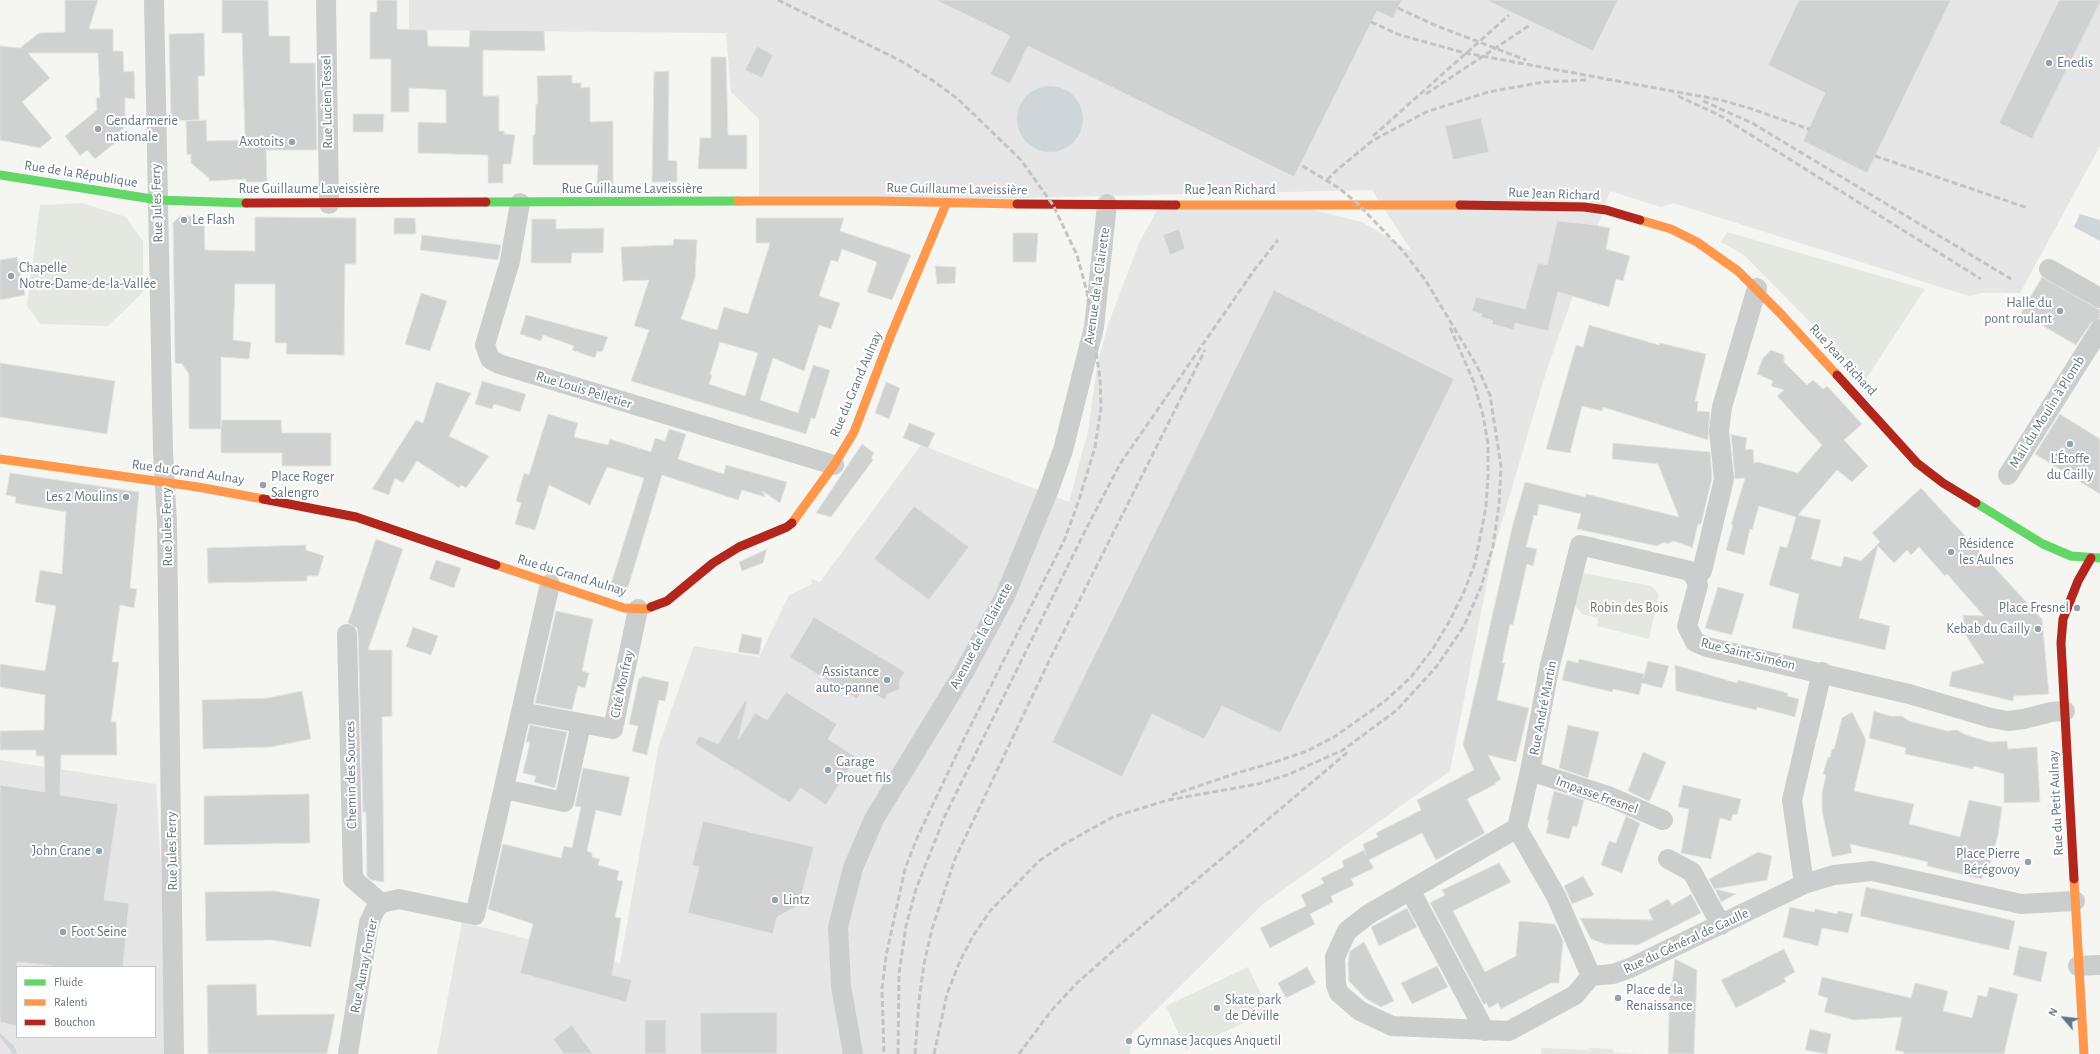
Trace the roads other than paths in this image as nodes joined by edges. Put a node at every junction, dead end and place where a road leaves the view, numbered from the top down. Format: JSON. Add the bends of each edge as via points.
{"nodes":[{"id":1,"x":154,"y":0,"type":"edge"},
{"id":2,"x":326,"y":0,"type":"edge"},
{"id":3,"x":0,"y":175,"type":"edge"},
{"id":4,"x":158,"y":200,"type":"junction"},
{"id":5,"x":520,"y":203,"type":"junction"},
{"id":6,"x":329,"y":204,"type":"junction"},
{"id":7,"x":946,"y":204,"type":"junction"},
{"id":8,"x":1107,"y":204,"type":"junction"},
{"id":9,"x":2049,"y":269,"type":"dead end"},
{"id":10,"x":1756,"y":288,"type":"junction"},
{"id":11,"x":2100,"y":298,"type":"edge"},
{"id":12,"x":2100,"y":329,"type":"edge"},
{"id":13,"x":0,"y":459,"type":"edge"},
{"id":14,"x":834,"y":465,"type":"junction"},
{"id":15,"x":2008,"y":476,"type":"dead end"},
{"id":16,"x":166,"y":482,"type":"junction"},
{"id":17,"x":2097,"y":554,"type":"edge"},
{"id":18,"x":1696,"y":578,"type":"junction"},
{"id":19,"x":550,"y":584,"type":"junction"},
{"id":20,"x":638,"y":608,"type":"junction"},
{"id":21,"x":347,"y":634,"type":"dead end"},
{"id":22,"x":1822,"y":672,"type":"junction"},
{"id":23,"x":2065,"y":711,"type":"junction"},
{"id":24,"x":521,"y":712,"type":"junction"},
{"id":25,"x":582,"y":724,"type":"junction"},
{"id":26,"x":1530,"y":771,"type":"junction"},
{"id":27,"x":504,"y":789,"type":"junction"},
{"id":28,"x":1663,"y":820,"type":"dead end"},
{"id":29,"x":1517,"y":828,"type":"junction"},
{"id":30,"x":1668,"y":859,"type":"dead end"},
{"id":31,"x":1804,"y":884,"type":"junction"},
{"id":32,"x":1410,"y":890,"type":"junction"},
{"id":33,"x":2075,"y":901,"type":"junction"},
{"id":34,"x":381,"y":903,"type":"junction"},
{"id":35,"x":1721,"y":925,"type":"junction"},
{"id":36,"x":2100,"y":965,"type":"edge"},
{"id":37,"x":2078,"y":966,"type":"junction"},
{"id":38,"x":1591,"y":976,"type":"junction"},
{"id":39,"x":1485,"y":1031,"type":"junction"},
{"id":40,"x":174,"y":1054,"type":"edge"},
{"id":41,"x":348,"y":1054,"type":"edge"},
{"id":42,"x":853,"y":1054,"type":"edge"},
{"id":43,"x":2084,"y":1054,"type":"edge"}],
"edges":[{"from":1,"to":4,"type":"street","name":"Rue Jules Ferry"},
{"from":2,"to":6,"type":"street","name":"Rue Lucien Tessel"},
{"from":3,"to":4,"type":"street","name":"Rue de la République"},
{"from":4,"to":6,"type":"street","name":"Rue Guillaume Laveissière"},
{"from":4,"to":16,"type":"street","name":"Rue Jules Ferry","via":[[163,452]]},
{"from":5,"to":6,"type":"street","name":"Rue Guillaume Laveissière"},
{"from":5,"to":7,"type":"street","name":"Rue Guillaume Laveissière","via":[[886,201]]},
{"from":5,"to":14,"type":"street","name":"Rue Louis Pelletier","via":[[510,261],[485,345],[490,359],[499,364]]},
{"from":7,"to":8,"type":"street","name":"Rue Guillaume Laveissière"},
{"from":7,"to":14,"type":"street","name":"Rue du Grand Aulnay","via":[[854,432]]},
{"from":8,"to":10,"type":"street","name":"Rue Jean Richard","via":[[1584,207],[1606,210],[1671,229],[1719,256]]},
{"from":8,"to":42,"type":"street","name":"Avenue de la Clairette","via":[[1094,328],[1063,450],[1049,488],[1005,596],[964,672],[874,819],[853,868],[838,927],[841,986]]},
{"from":9,"to":11,"type":"street"},
{"from":10,"to":17,"type":"street","name":"Rue Jean Richard","via":[[1917,463],[1943,483],[2043,544],[2071,556]]},
{"from":10,"to":18,"type":"street","name":"Rue Saint-Siméon","via":[[1722,407],[1719,431],[1724,479],[1702,571]]},
{"from":12,"to":15,"type":"street","name":"Mail du Moulin à Plomb"},
{"from":13,"to":16,"type":"street","name":"Rue du Grand Aulnay"},
{"from":14,"to":20,"type":"street","name":"Rue du Grand Aulnay","via":[[796,519],[786,527],[739,547],[713,563],[667,601],[647,609]]},
{"from":16,"to":19,"type":"street","name":"Rue du Grand Aulnay","via":[[356,517]]},
{"from":16,"to":40,"type":"street","name":"Rue Jules Ferry"},
{"from":17,"to":23,"type":"street","name":"Rue du Petit Aulnay","via":[[2078,581],[2062,623]]},
{"from":18,"to":22,"type":"street","name":"Rue Saint-Siméon","via":[[1698,585],[1687,626],[1695,642],[1707,647]]},
{"from":18,"to":26,"type":"street","name":"Rue André Martin","via":[[1690,571],[1580,545],[1549,669]]},
{"from":19,"to":20,"type":"street","name":"Rue du Grand Aulnay","via":[[606,603]]},
{"from":19,"to":24,"type":"street"},
{"from":20,"to":25,"type":"street","name":"Cité Monfray","via":[[613,729]]},
{"from":21,"to":34,"type":"street","name":"Chemin des Sources","via":[[353,879]]},
{"from":22,"to":23,"type":"street","name":"Rue Saint-Siméon","via":[[2008,721]]},
{"from":22,"to":31,"type":"street","via":[[1792,800]]},
{"from":23,"to":33,"type":"street","name":"Rue du Petit Aulnay"},
{"from":24,"to":25,"type":"street","name":"Cité Monfray"},
{"from":24,"to":27,"type":"street"},
{"from":25,"to":27,"type":"street","via":[[564,802]]},
{"from":26,"to":28,"type":"street","name":"Impasse Fresnel","via":[[1608,796]]},
{"from":26,"to":29,"type":"street","name":"Rue André Martin"},
{"from":27,"to":34,"type":"street","name":"Rue Aunay Fortier","via":[[475,914],[399,899]]},
{"from":29,"to":32,"type":"street"},
{"from":29,"to":38,"type":"street","via":[[1556,896]]},
{"from":30,"to":35,"type":"street","via":[[1692,872]]},
{"from":31,"to":33,"type":"street","name":"Rue du Général de Gaulle","via":[[1834,875],[1872,871],[2020,904]]},
{"from":31,"to":35,"type":"street","name":"Rue du Général de Gaulle"},
{"from":32,"to":39,"type":"street"},
{"from":32,"to":39,"type":"street","via":[[1369,914],[1347,931],[1335,957],[1336,985],[1339,993],[1360,1011],[1392,1026]]},
{"from":33,"to":37,"type":"street","name":"Rue du Petit Aulnay"},
{"from":34,"to":41,"type":"street","name":"Rue Aunay Fortier","via":[[369,923]]},
{"from":35,"to":38,"type":"street","name":"Rue du Général de Gaulle","via":[[1630,968],[1613,974]]},
{"from":36,"to":37,"type":"street"},
{"from":37,"to":43,"type":"street","name":"Rue du Petit Aulnay"},
{"from":38,"to":39,"type":"street","via":[[1575,995],[1510,1031]]}]}
